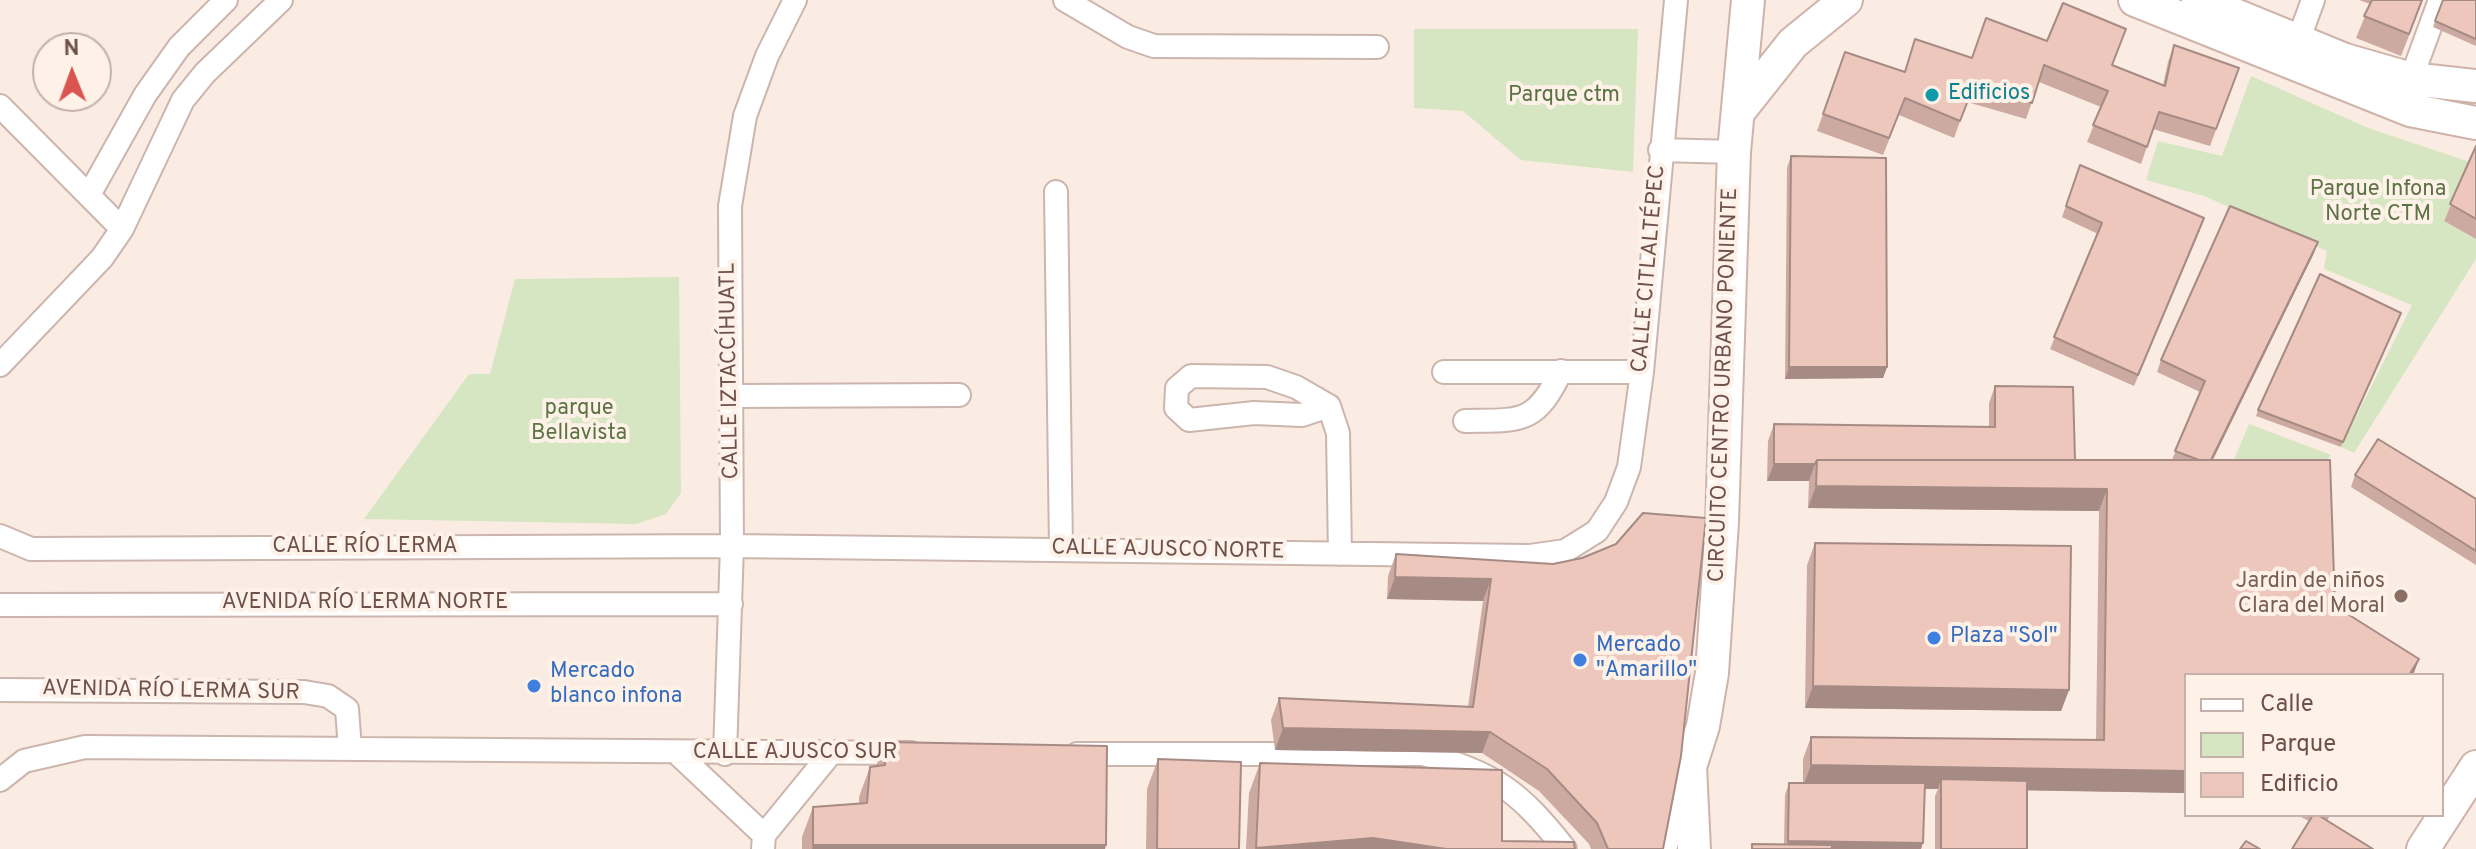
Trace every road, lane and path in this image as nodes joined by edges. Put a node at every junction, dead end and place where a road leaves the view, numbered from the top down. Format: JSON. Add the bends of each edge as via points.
{"nodes":[{"id":1,"x":226,"y":0,"type":"edge"},
{"id":2,"x":281,"y":0,"type":"edge"},
{"id":3,"x":795,"y":0,"type":"edge"},
{"id":4,"x":1065,"y":0,"type":"edge"},
{"id":5,"x":1676,"y":0,"type":"edge"},
{"id":6,"x":1748,"y":0,"type":"edge"},
{"id":7,"x":1846,"y":0,"type":"edge"},
{"id":8,"x":2135,"y":0,"type":"edge"},
{"id":9,"x":2198,"y":0,"type":"edge"},
{"id":10,"x":2313,"y":0,"type":"edge"},
{"id":11,"x":2440,"y":0,"type":"edge"},
{"id":12,"x":2298,"y":41,"type":"junction"},
{"id":13,"x":1377,"y":47,"type":"dead end"},
{"id":14,"x":2411,"y":79,"type":"junction"},
{"id":15,"x":2476,"y":86,"type":"edge"},
{"id":16,"x":0,"y":106,"type":"edge"},
{"id":17,"x":1739,"y":111,"type":"junction"},
{"id":18,"x":2476,"y":123,"type":"edge"},
{"id":19,"x":1660,"y":150,"type":"junction"},
{"id":20,"x":1734,"y":152,"type":"junction"},
{"id":21,"x":1056,"y":192,"type":"dead end"},
{"id":22,"x":89,"y":195,"type":"junction"},
{"id":23,"x":122,"y":229,"type":"junction"},
{"id":24,"x":0,"y":365,"type":"edge"},
{"id":25,"x":1561,"y":371,"type":"junction"},
{"id":26,"x":1444,"y":372,"type":"dead end"},
{"id":27,"x":1642,"y":372,"type":"junction"},
{"id":28,"x":959,"y":395,"type":"dead end"},
{"id":29,"x":733,"y":396,"type":"junction"},
{"id":30,"x":1329,"y":406,"type":"junction"},
{"id":31,"x":1465,"y":421,"type":"dead end"},
{"id":32,"x":1597,"y":531,"type":"joint"},
{"id":33,"x":0,"y":536,"type":"edge"},
{"id":34,"x":732,"y":546,"type":"junction"},
{"id":35,"x":1061,"y":549,"type":"junction"},
{"id":36,"x":1340,"y":554,"type":"junction"},
{"id":37,"x":731,"y":604,"type":"junction"},
{"id":38,"x":0,"y":605,"type":"edge"},
{"id":39,"x":0,"y":690,"type":"edge"},
{"id":40,"x":350,"y":749,"type":"junction"},
{"id":41,"x":831,"y":753,"type":"junction"},
{"id":42,"x":940,"y":753,"type":"edge"},
{"id":43,"x":1049,"y":753,"type":"edge"},
{"id":44,"x":678,"y":754,"type":"junction"},
{"id":45,"x":725,"y":754,"type":"junction"},
{"id":46,"x":1690,"y":767,"type":"junction"},
{"id":47,"x":2476,"y":767,"type":"edge"},
{"id":48,"x":0,"y":780,"type":"edge"},
{"id":49,"x":2444,"y":817,"type":"edge"},
{"id":50,"x":2444,"y":817,"type":"edge"},
{"id":51,"x":764,"y":842,"type":"edge"},
{"id":52,"x":1565,"y":849,"type":"edge"},
{"id":53,"x":1665,"y":849,"type":"edge"},
{"id":54,"x":1694,"y":849,"type":"edge"},
{"id":55,"x":2423,"y":849,"type":"edge"}],
"edges":[{"from":1,"to":22,"type":"street","via":[[179,47],[145,95]]},
{"from":2,"to":23,"type":"street","via":[[183,100]]},
{"from":3,"to":29,"type":"street","name":"CALLE IZTACCÍHUATL","via":[[745,116],[730,206]]},
{"from":4,"to":13,"type":"street","via":[[1154,46]]},
{"from":5,"to":19,"type":"street","name":"CALLE CITLALTÉPEC"},
{"from":6,"to":17,"type":"street","name":"CIRCUITO CENTRO URBANO PONIENTE"},
{"from":7,"to":17,"type":"street","via":[[1793,43]]},
{"from":8,"to":18,"type":"street","via":[[2410,110]]},
{"from":9,"to":12,"type":"street"},
{"from":10,"to":12,"type":"street"},
{"from":11,"to":14,"type":"street"},
{"from":12,"to":14,"type":"street"},
{"from":14,"to":15,"type":"street"},
{"from":16,"to":22,"type":"street"},
{"from":17,"to":20,"type":"street","name":"CIRCUITO CENTRO URBANO PONIENTE"},
{"from":19,"to":20,"type":"street"},
{"from":19,"to":27,"type":"street","name":"CALLE CITLALTÉPEC"},
{"from":20,"to":46,"type":"street","name":"CIRCUITO CENTRO URBANO PONIENTE","via":[[1712,673]]},
{"from":21,"to":35,"type":"street"},
{"from":22,"to":23,"type":"street"},
{"from":23,"to":24,"type":"street","via":[[102,258]]},
{"from":25,"to":26,"type":"street"},
{"from":25,"to":27,"type":"street"},
{"from":25,"to":31,"type":"street","via":[[1533,415]]},
{"from":27,"to":32,"type":"street","name":"CALLE CITLALTÉPEC","via":[[1629,467],[1616,502]]},
{"from":28,"to":29,"type":"street"},
{"from":29,"to":34,"type":"street","name":"CALLE IZTACCÍHUATL"},
{"from":30,"to":30,"type":"street","via":[[1267,377],[1191,376],[1177,388],[1176,408],[1189,420],[1254,413],[1302,415]]},
{"from":30,"to":36,"type":"street","via":[[1338,433]]},
{"from":32,"to":36,"type":"street","name":"CALLE AJUSCO NORTE","via":[[1565,551],[1530,556]]},
{"from":33,"to":34,"type":"street","name":"CALLE RÍO LERMA","via":[[31,549]]},
{"from":34,"to":35,"type":"street","name":"CALLE AJUSCO NORTE"},
{"from":34,"to":37,"type":"street","name":"CALLE IZTACCÍHUATL"},
{"from":35,"to":36,"type":"street","name":"CALLE AJUSCO NORTE"},
{"from":37,"to":38,"type":"street","name":"AVENIDA RÍO LERMA NORTE"},
{"from":37,"to":45,"type":"street","name":"CALLE IZTACCÍHUATL"},
{"from":39,"to":40,"type":"street","name":"AVENIDA RÍO LERMA SUR","via":[[328,696],[347,709]]},
{"from":40,"to":44,"type":"street","name":"CALLE AJUSCO SUR"},
{"from":40,"to":48,"type":"street","name":"CALLE AJUSCO SUR","via":[[85,747],[24,761]]},
{"from":41,"to":42,"type":"street","name":"CALLE AJUSCO SUR"},
{"from":41,"to":45,"type":"street","name":"CALLE AJUSCO SUR"},
{"from":41,"to":51,"type":"street"},
{"from":43,"to":52,"type":"street","via":[[1423,754],[1467,766],[1504,784]]},
{"from":44,"to":45,"type":"street","name":"CALLE AJUSCO SUR"},
{"from":44,"to":51,"type":"street"},
{"from":46,"to":53,"type":"street"},
{"from":46,"to":54,"type":"street"},
{"from":47,"to":50,"type":"street"},
{"from":49,"to":55,"type":"street"}]}
